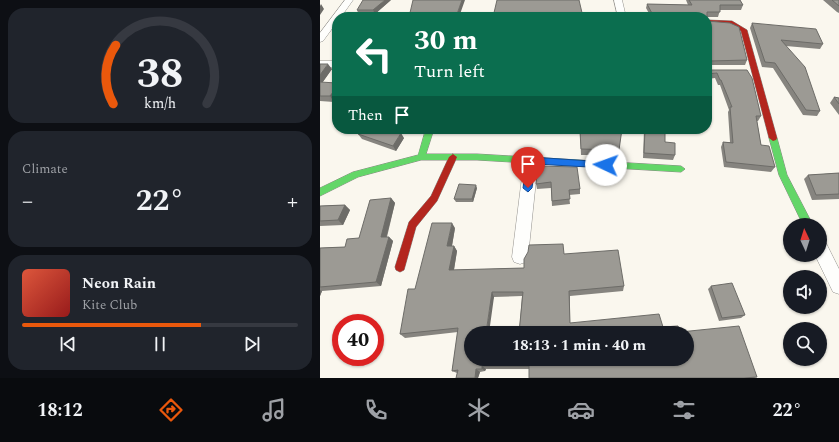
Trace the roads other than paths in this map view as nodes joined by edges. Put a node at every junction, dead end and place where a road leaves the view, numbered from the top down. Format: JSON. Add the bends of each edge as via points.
{"nodes":[{"id":1,"x":349,"y":0,"type":"edge"},
{"id":2,"x":618,"y":0,"type":"edge"},
{"id":3,"x":340,"y":12,"type":"edge"},
{"id":4,"x":621,"y":12,"type":"edge"},
{"id":5,"x":712,"y":22,"type":"edge"},
{"id":6,"x":332,"y":23,"type":"edge"},
{"id":7,"x":320,"y":39,"type":"edge"},
{"id":8,"x":320,"y":64,"type":"edge"},
{"id":9,"x":332,"y":64,"type":"edge"},
{"id":10,"x":428,"y":134,"type":"edge"},
{"id":11,"x":421,"y":157,"type":"junction"},
{"id":12,"x":454,"y":157,"type":"junction"},
{"id":13,"x":531,"y":161,"type":"junction"},
{"id":14,"x":681,"y":169,"type":"dead end"},
{"id":15,"x":320,"y":192,"type":"edge"},
{"id":16,"x":804,"y":218,"type":"edge"},
{"id":17,"x":520,"y":257,"type":"dead end"},
{"id":18,"x":827,"y":262,"type":"edge"},
{"id":19,"x":400,"y":267,"type":"dead end"},
{"id":20,"x":839,"y":286,"type":"edge"}],
"edges":[{"from":1,"to":3,"type":"street"},
{"from":2,"to":4,"type":"street"},
{"from":5,"to":16,"type":"street","via":[[738,24],[744,30],[750,70],[783,175]]},
{"from":6,"to":7,"type":"street"},
{"from":8,"to":9,"type":"street"},
{"from":10,"to":11,"type":"street"},
{"from":11,"to":12,"type":"street"},
{"from":11,"to":15,"type":"street","via":[[366,169],[341,179]]},
{"from":12,"to":13,"type":"street"},
{"from":12,"to":19,"type":"street","via":[[434,198],[412,225]]},
{"from":13,"to":14,"type":"street"},
{"from":13,"to":17,"type":"street"},
{"from":18,"to":20,"type":"street"}]}
